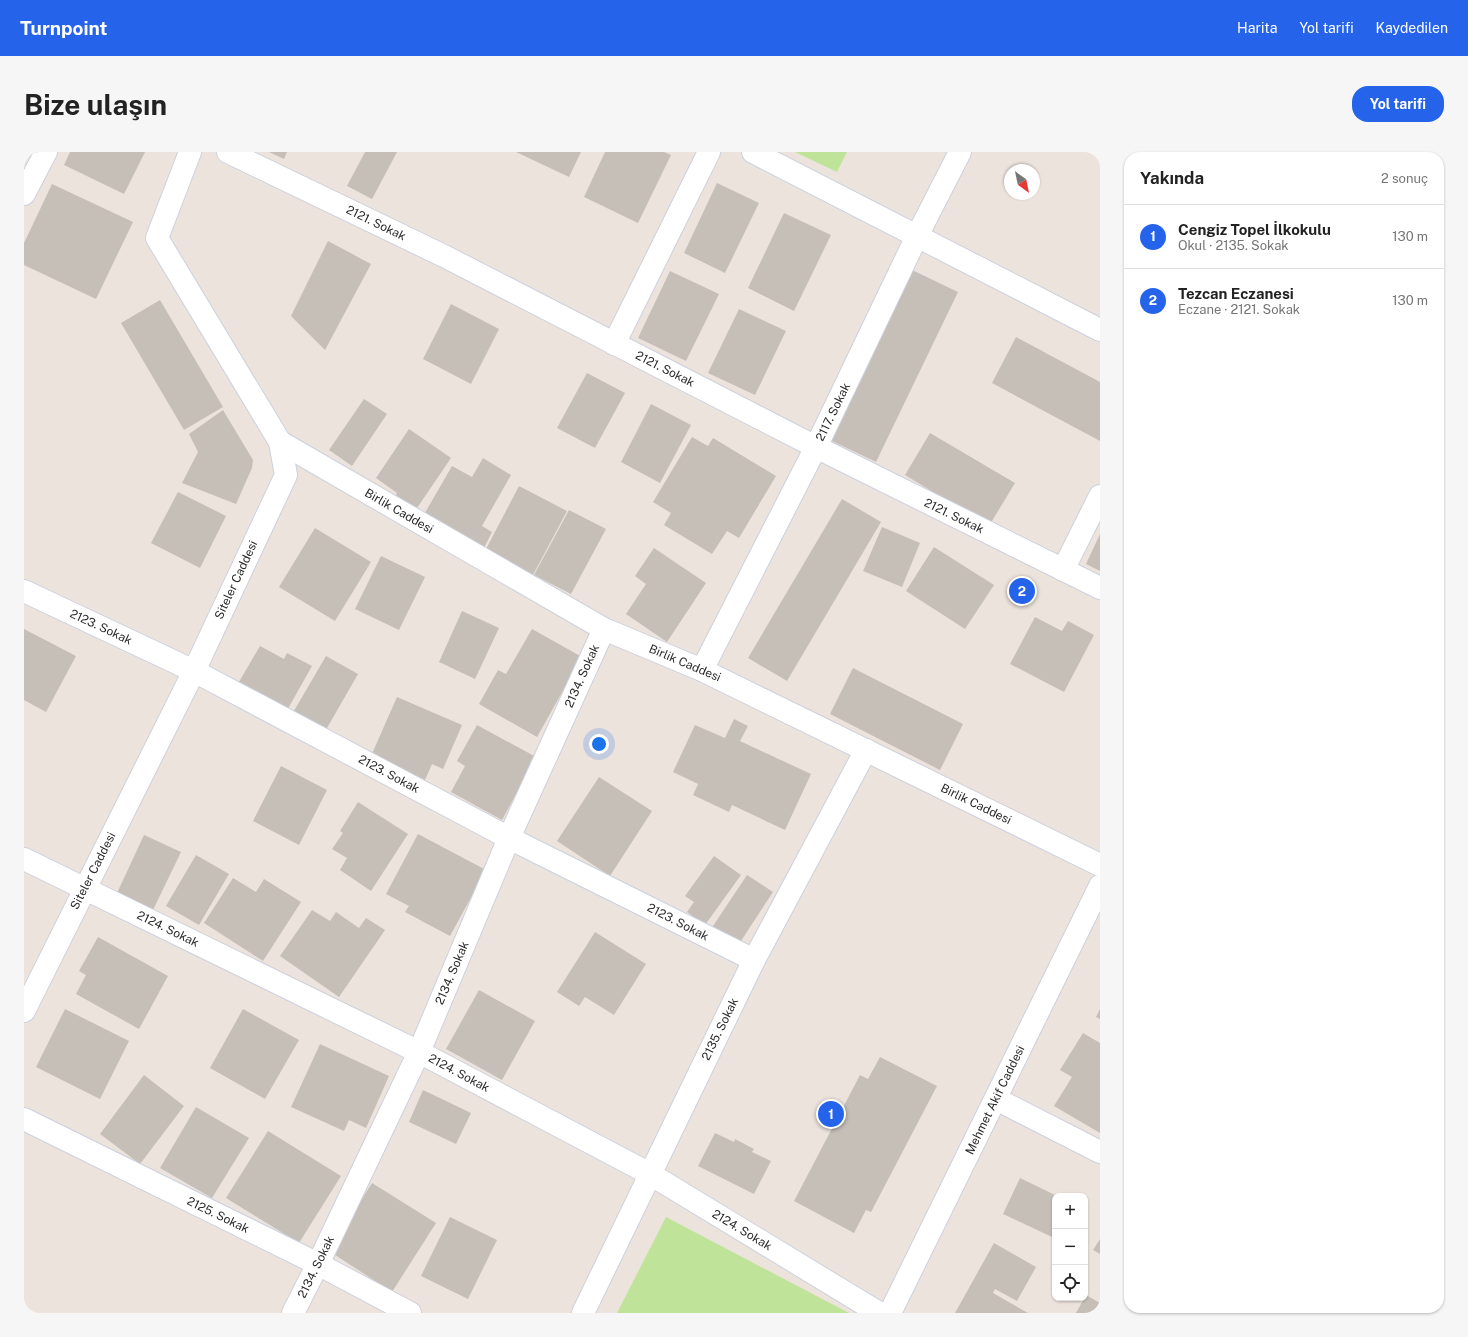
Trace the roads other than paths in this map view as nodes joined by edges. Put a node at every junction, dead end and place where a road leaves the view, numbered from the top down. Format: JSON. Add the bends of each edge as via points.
{"nodes":[{"id":1,"x":46,"y":152,"type":"edge"},
{"id":2,"x":190,"y":152,"type":"edge"},
{"id":3,"x":228,"y":152,"type":"edge"},
{"id":4,"x":709,"y":152,"type":"edge"},
{"id":5,"x":753,"y":152,"type":"edge"},
{"id":6,"x":960,"y":152,"type":"edge"},
{"id":7,"x":24,"y":194,"type":"edge"},
{"id":8,"x":917,"y":236,"type":"junction"},
{"id":9,"x":1100,"y":330,"type":"edge"},
{"id":10,"x":614,"y":344,"type":"junction"},
{"id":11,"x":280,"y":442,"type":"junction"},
{"id":12,"x":816,"y":447,"type":"junction"},
{"id":13,"x":1100,"y":496,"type":"edge"},
{"id":14,"x":1063,"y":570,"type":"junction"},
{"id":15,"x":1100,"y":588,"type":"edge"},
{"id":16,"x":24,"y":591,"type":"edge"},
{"id":17,"x":604,"y":629,"type":"junction"},
{"id":18,"x":702,"y":670,"type":"junction"},
{"id":19,"x":194,"y":671,"type":"junction"},
{"id":20,"x":866,"y":750,"type":"junction"},
{"id":21,"x":509,"y":838,"type":"junction"},
{"id":22,"x":24,"y":859,"type":"edge"},
{"id":23,"x":1100,"y":865,"type":"edge"},
{"id":24,"x":1100,"y":886,"type":"edge"},
{"id":25,"x":84,"y":888,"type":"junction"},
{"id":26,"x":754,"y":960,"type":"junction"},
{"id":27,"x":24,"y":1011,"type":"edge"},
{"id":28,"x":419,"y":1052,"type":"junction"},
{"id":29,"x":996,"y":1099,"type":"junction"},
{"id":30,"x":24,"y":1119,"type":"edge"},
{"id":31,"x":1100,"y":1152,"type":"edge"},
{"id":32,"x":650,"y":1174,"type":"junction"},
{"id":33,"x":318,"y":1264,"type":"junction"},
{"id":34,"x":292,"y":1313,"type":"edge"},
{"id":35,"x":410,"y":1313,"type":"edge"},
{"id":36,"x":582,"y":1313,"type":"edge"},
{"id":37,"x":879,"y":1313,"type":"edge"},
{"id":38,"x":890,"y":1313,"type":"edge"}],
"edges":[{"from":1,"to":7,"type":"street"},
{"from":2,"to":11,"type":"street","name":"Siteler Caddesi","via":[[157,238]]},
{"from":3,"to":10,"type":"street","name":"2121. Sokak","via":[[444,256]]},
{"from":4,"to":10,"type":"street"},
{"from":5,"to":8,"type":"street"},
{"from":6,"to":8,"type":"street","name":"2117. Sokak"},
{"from":8,"to":9,"type":"street"},
{"from":8,"to":12,"type":"street","name":"2117. Sokak"},
{"from":10,"to":12,"type":"street","name":"2121. Sokak"},
{"from":11,"to":17,"type":"street","name":"Birlik Caddesi"},
{"from":11,"to":19,"type":"street","name":"Siteler Caddesi","via":[[286,475]]},
{"from":12,"to":14,"type":"street","name":"2121. Sokak"},
{"from":12,"to":18,"type":"street","name":"2117. Sokak"},
{"from":13,"to":14,"type":"street"},
{"from":14,"to":15,"type":"street","name":"2121. Sokak"},
{"from":16,"to":19,"type":"street","name":"2123. Sokak"},
{"from":17,"to":18,"type":"street","name":"Birlik Caddesi"},
{"from":17,"to":21,"type":"street","name":"2134. Sokak"},
{"from":18,"to":20,"type":"street","name":"Birlik Caddesi"},
{"from":19,"to":21,"type":"street","name":"2123. Sokak"},
{"from":19,"to":25,"type":"street","name":"Siteler Caddesi"},
{"from":20,"to":23,"type":"street","name":"Birlik Caddesi"},
{"from":20,"to":26,"type":"street","name":"2135. Sokak"},
{"from":21,"to":26,"type":"street","name":"2123. Sokak"},
{"from":21,"to":28,"type":"street","name":"2134. Sokak"},
{"from":22,"to":25,"type":"street","name":"2124. Sokak"},
{"from":24,"to":29,"type":"street","name":"Mehmet Akif Caddesi"},
{"from":25,"to":27,"type":"street","name":"Siteler Caddesi"},
{"from":25,"to":28,"type":"street","name":"2124. Sokak"},
{"from":26,"to":32,"type":"street","name":"2135. Sokak"},
{"from":28,"to":32,"type":"street","name":"2124. Sokak"},
{"from":28,"to":33,"type":"street","name":"2134. Sokak"},
{"from":29,"to":31,"type":"street"},
{"from":29,"to":38,"type":"street","name":"Mehmet Akif Caddesi"},
{"from":30,"to":33,"type":"street","name":"2125. Sokak"},
{"from":32,"to":36,"type":"street","name":"2135. Sokak"},
{"from":32,"to":37,"type":"street","name":"2124. Sokak"},
{"from":33,"to":34,"type":"street","name":"2134. Sokak"},
{"from":33,"to":35,"type":"street","name":"2125. Sokak"}]}
